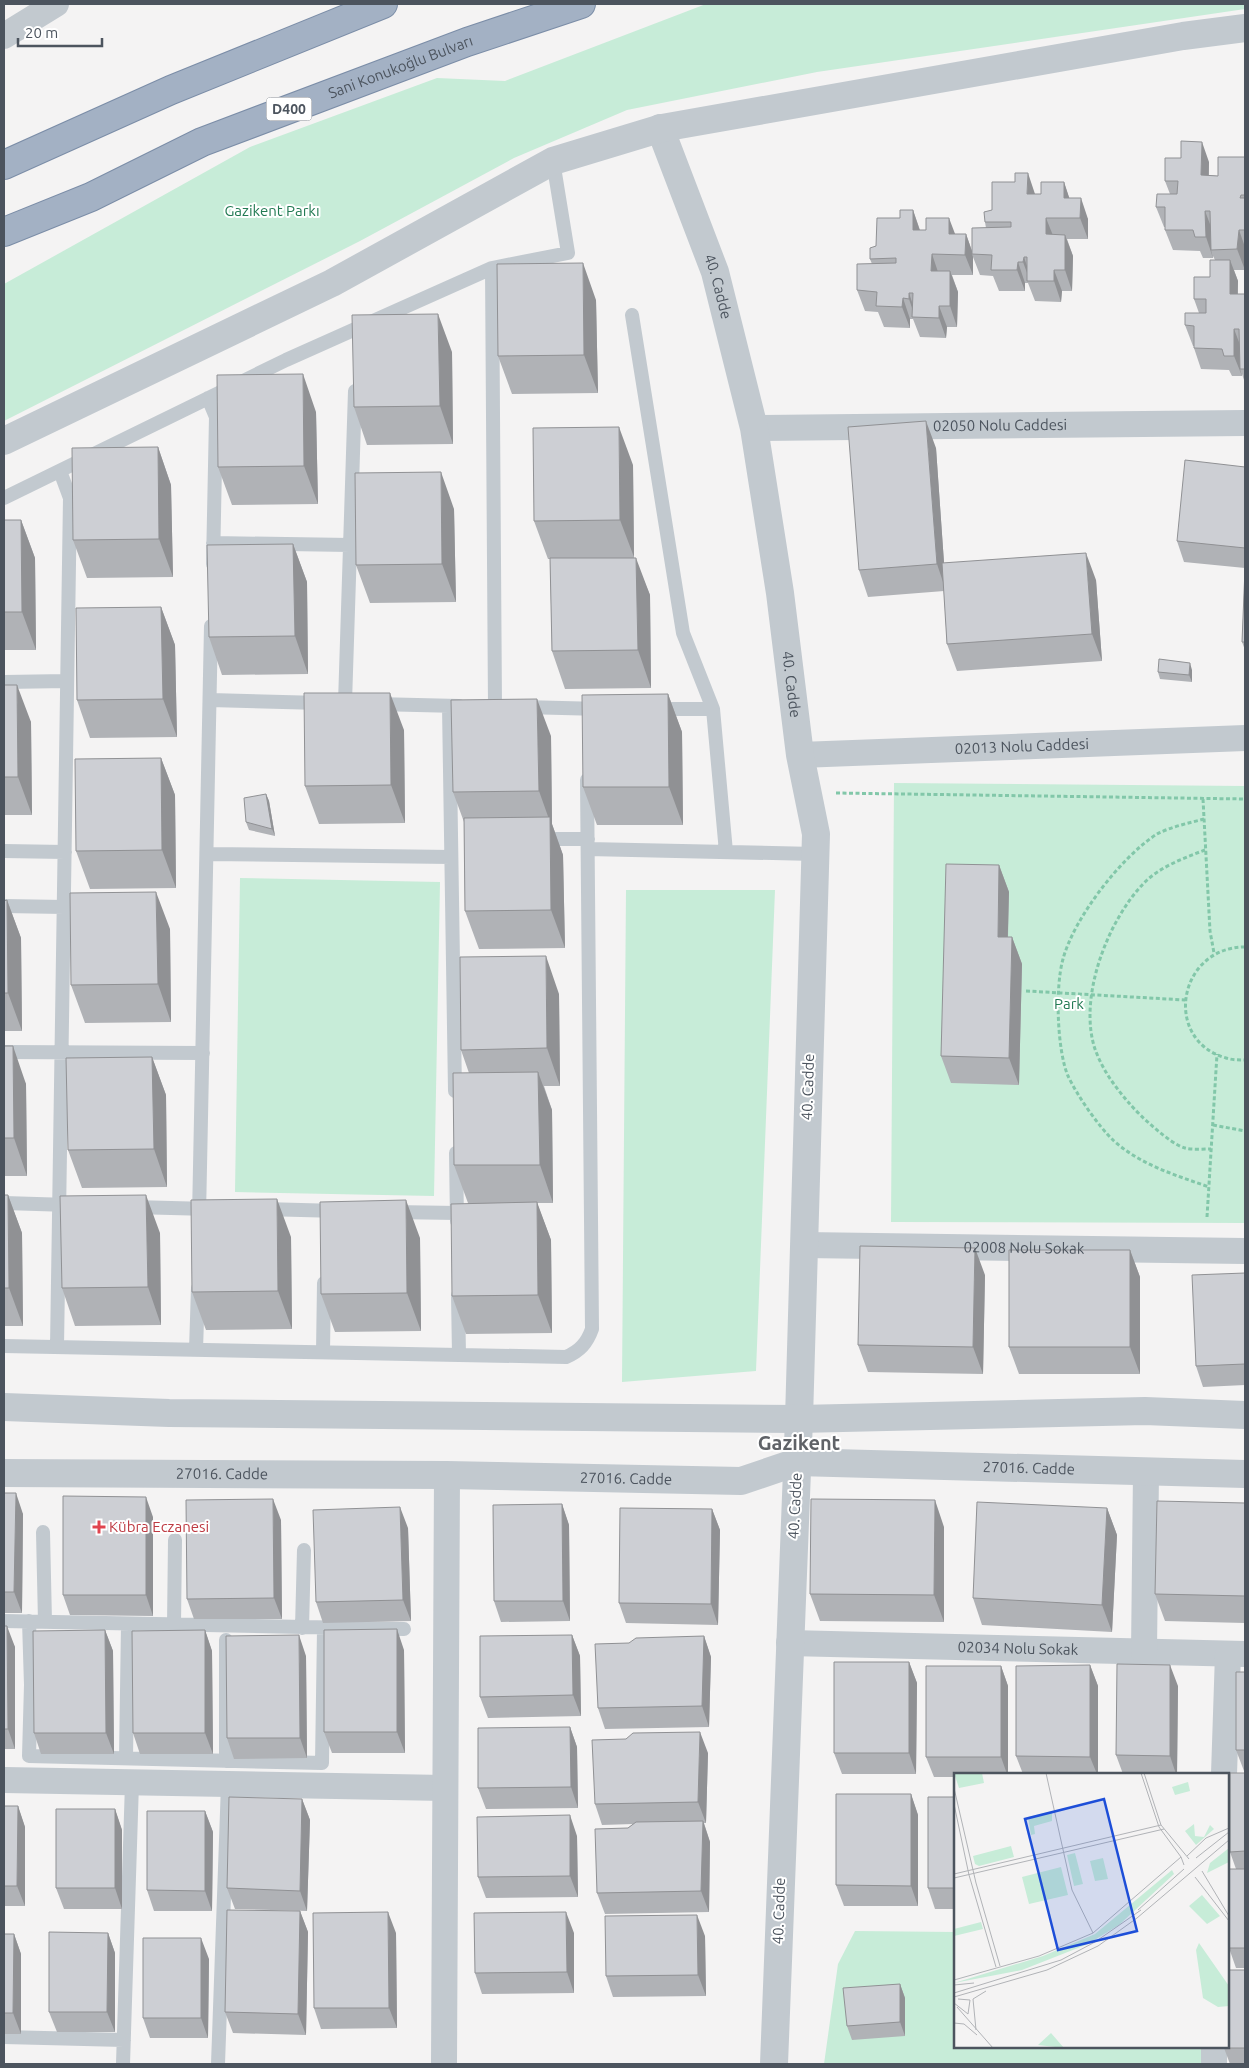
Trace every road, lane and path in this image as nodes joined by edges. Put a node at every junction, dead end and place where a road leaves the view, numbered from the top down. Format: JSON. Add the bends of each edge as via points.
{"nodes":[{"id":1,"x":56,"y":4,"type":"edge"},
{"id":2,"x":383,"y":4,"type":"edge"},
{"id":3,"x":581,"y":4,"type":"edge"},
{"id":4,"x":1245,"y":28,"type":"edge"},
{"id":5,"x":4,"y":36,"type":"edge"},
{"id":6,"x":660,"y":128,"type":"junction"},
{"id":7,"x":553,"y":161,"type":"junction"},
{"id":8,"x":4,"y":165,"type":"edge"},
{"id":9,"x":91,"y":197,"type":"junction"},
{"id":10,"x":4,"y":232,"type":"edge"},
{"id":11,"x":4,"y":250,"type":"edge"},
{"id":12,"x":492,"y":268,"type":"junction"},
{"id":13,"x":632,"y":315,"type":"dead end"},
{"id":14,"x":350,"y":332,"type":"junction"},
{"id":15,"x":354,"y":348,"type":"edge"},
{"id":16,"x":356,"y":376,"type":"edge"},
{"id":17,"x":208,"y":398,"type":"junction"},
{"id":18,"x":1245,"y":422,"type":"edge"},
{"id":19,"x":754,"y":428,"type":"junction"},
{"id":20,"x":4,"y":441,"type":"edge"},
{"id":21,"x":60,"y":470,"type":"junction"},
{"id":22,"x":4,"y":498,"type":"edge"},
{"id":23,"x":213,"y":543,"type":"junction"},
{"id":24,"x":350,"y":545,"type":"junction"},
{"id":25,"x":212,"y":582,"type":"edge"},
{"id":26,"x":212,"y":612,"type":"edge"},
{"id":27,"x":68,"y":681,"type":"junction"},
{"id":28,"x":4,"y":682,"type":"edge"},
{"id":29,"x":210,"y":700,"type":"junction"},
{"id":30,"x":354,"y":704,"type":"junction"},
{"id":31,"x":449,"y":706,"type":"junction"},
{"id":32,"x":495,"y":707,"type":"junction"},
{"id":33,"x":616,"y":709,"type":"edge"},
{"id":34,"x":645,"y":709,"type":"edge"},
{"id":35,"x":713,"y":709,"type":"junction"},
{"id":36,"x":1245,"y":738,"type":"edge"},
{"id":37,"x":800,"y":755,"type":"junction"},
{"id":38,"x":587,"y":769,"type":"edge"},
{"id":39,"x":807,"y":792,"type":"junction"},
{"id":40,"x":1203,"y":799,"type":"junction"},
{"id":41,"x":1245,"y":799,"type":"edge"},
{"id":42,"x":1204,"y":819,"type":"junction"},
{"id":43,"x":519,"y":838,"type":"edge"},
{"id":44,"x":588,"y":844,"type":"junction"},
{"id":45,"x":1205,"y":850,"type":"junction"},
{"id":46,"x":4,"y":851,"type":"edge"},
{"id":47,"x":65,"y":852,"type":"junction"},
{"id":48,"x":726,"y":852,"type":"junction"},
{"id":49,"x":207,"y":854,"type":"junction"},
{"id":50,"x":815,"y":854,"type":"junction"},
{"id":51,"x":451,"y":856,"type":"junction"},
{"id":52,"x":4,"y":906,"type":"edge"},
{"id":53,"x":64,"y":907,"type":"junction"},
{"id":54,"x":1245,"y":947,"type":"edge"},
{"id":55,"x":1214,"y":953,"type":"junction"},
{"id":56,"x":1026,"y":991,"type":"dead end"},
{"id":57,"x":1058,"y":993,"type":"junction"},
{"id":58,"x":1092,"y":994,"type":"junction"},
{"id":59,"x":1185,"y":1000,"type":"junction"},
{"id":60,"x":4,"y":1052,"type":"edge"},
{"id":61,"x":62,"y":1052,"type":"junction"},
{"id":62,"x":203,"y":1053,"type":"junction"},
{"id":63,"x":1217,"y":1054,"type":"junction"},
{"id":64,"x":1245,"y":1060,"type":"edge"},
{"id":65,"x":455,"y":1104,"type":"edge"},
{"id":66,"x":1213,"y":1124,"type":"junction"},
{"id":67,"x":1245,"y":1131,"type":"edge"},
{"id":68,"x":456,"y":1144,"type":"edge"},
{"id":69,"x":1211,"y":1149,"type":"junction"},
{"id":70,"x":1208,"y":1187,"type":"junction"},
{"id":71,"x":4,"y":1203,"type":"edge"},
{"id":72,"x":60,"y":1205,"type":"junction"},
{"id":73,"x":79,"y":1206,"type":"edge"},
{"id":74,"x":119,"y":1206,"type":"edge"},
{"id":75,"x":199,"y":1208,"type":"junction"},
{"id":76,"x":219,"y":1209,"type":"edge"},
{"id":77,"x":248,"y":1209,"type":"edge"},
{"id":78,"x":354,"y":1211,"type":"edge"},
{"id":79,"x":382,"y":1212,"type":"edge"},
{"id":80,"x":457,"y":1213,"type":"junction"},
{"id":81,"x":1207,"y":1217,"type":"dead end"},
{"id":82,"x":199,"y":1227,"type":"edge"},
{"id":83,"x":457,"y":1232,"type":"edge"},
{"id":84,"x":804,"y":1245,"type":"junction"},
{"id":85,"x":1245,"y":1251,"type":"edge"},
{"id":86,"x":325,"y":1267,"type":"edge"},
{"id":87,"x":198,"y":1274,"type":"edge"},
{"id":88,"x":458,"y":1279,"type":"edge"},
{"id":89,"x":4,"y":1346,"type":"edge"},
{"id":90,"x":58,"y":1347,"type":"junction"},
{"id":91,"x":196,"y":1350,"type":"junction"},
{"id":92,"x":323,"y":1352,"type":"junction"},
{"id":93,"x":459,"y":1355,"type":"junction"},
{"id":94,"x":4,"y":1407,"type":"edge"},
{"id":95,"x":1245,"y":1415,"type":"edge"},
{"id":96,"x":799,"y":1419,"type":"junction"},
{"id":97,"x":797,"y":1462,"type":"junction"},
{"id":98,"x":4,"y":1472,"type":"edge"},
{"id":99,"x":1146,"y":1472,"type":"junction"},
{"id":100,"x":1245,"y":1474,"type":"edge"},
{"id":101,"x":448,"y":1475,"type":"junction"},
{"id":102,"x":43,"y":1532,"type":"dead end"},
{"id":103,"x":175,"y":1540,"type":"dead end"},
{"id":104,"x":304,"y":1550,"type":"dead end"},
{"id":105,"x":4,"y":1621,"type":"edge"},
{"id":106,"x":29,"y":1621,"type":"junction"},
{"id":107,"x":46,"y":1622,"type":"junction"},
{"id":108,"x":128,"y":1624,"type":"junction"},
{"id":109,"x":174,"y":1625,"type":"junction"},
{"id":110,"x":226,"y":1626,"type":"junction"},
{"id":111,"x":302,"y":1628,"type":"junction"},
{"id":112,"x":324,"y":1628,"type":"junction"},
{"id":113,"x":404,"y":1629,"type":"dead end"},
{"id":114,"x":789,"y":1643,"type":"junction"},
{"id":115,"x":1144,"y":1652,"type":"junction"},
{"id":116,"x":1237,"y":1654,"type":"edge"},
{"id":117,"x":129,"y":1770,"type":"junction"},
{"id":118,"x":227,"y":1772,"type":"junction"},
{"id":119,"x":1224,"y":1773,"type":"edge"},
{"id":120,"x":4,"y":1780,"type":"edge"},
{"id":121,"x":445,"y":1788,"type":"junction"},
{"id":122,"x":4,"y":2037,"type":"edge"},
{"id":123,"x":124,"y":2040,"type":"junction"},
{"id":124,"x":1214,"y":2048,"type":"edge"},
{"id":125,"x":123,"y":2064,"type":"edge"},
{"id":126,"x":218,"y":2064,"type":"edge"},
{"id":127,"x":444,"y":2064,"type":"edge"},
{"id":128,"x":774,"y":2064,"type":"edge"},
{"id":129,"x":1214,"y":2064,"type":"edge"}],
"edges":[{"from":1,"to":5,"type":"street"},
{"from":2,"to":8,"type":"highway","via":[[171,90]]},
{"from":3,"to":9,"type":"highway","name":"Sani Konukoğlu Bulvarı","number":"D400","via":[[467,42],[202,142]]},
{"from":4,"to":6,"type":"street","via":[[1183,36]]},
{"from":6,"to":7,"type":"street"},
{"from":6,"to":19,"type":"street","name":"40. Cadde","via":[[715,272]]},
{"from":7,"to":12,"type":"lane","via":[[568,253]]},
{"from":7,"to":20,"type":"street","via":[[332,283]]},
{"from":9,"to":10,"type":"highway","name":"Sani Konukoğlu Bulvarı","number":"D400"},
{"from":9,"to":11,"type":"highway"},
{"from":12,"to":14,"type":"lane"},
{"from":12,"to":32,"type":"lane"},
{"from":13,"to":35,"type":"lane","via":[[683,633]]},
{"from":14,"to":15,"type":"lane"},
{"from":14,"to":17,"type":"lane"},
{"from":16,"to":24,"type":"lane"},
{"from":17,"to":21,"type":"lane"},
{"from":17,"to":23,"type":"lane","via":[[216,417]]},
{"from":18,"to":19,"type":"street","name":"02050 Nolu Caddesi"},
{"from":19,"to":37,"type":"street","name":"40. Cadde","via":[[780,593]]},
{"from":21,"to":22,"type":"lane"},
{"from":21,"to":27,"type":"lane","via":[[70,498]]},
{"from":23,"to":24,"type":"lane"},
{"from":23,"to":25,"type":"lane"},
{"from":24,"to":30,"type":"lane"},
{"from":26,"to":29,"type":"lane"},
{"from":27,"to":28,"type":"lane"},
{"from":27,"to":47,"type":"lane"},
{"from":29,"to":30,"type":"lane"},
{"from":29,"to":49,"type":"lane"},
{"from":30,"to":31,"type":"lane"},
{"from":31,"to":32,"type":"lane"},
{"from":31,"to":51,"type":"lane","via":[[456,838]]},
{"from":32,"to":33,"type":"lane","via":[[587,714]]},
{"from":34,"to":35,"type":"lane"},
{"from":35,"to":48,"type":"lane"},
{"from":36,"to":37,"type":"street","name":"02013 Nolu Caddesi"},
{"from":37,"to":39,"type":"street","name":"40. Cadde"},
{"from":38,"to":44,"type":"lane"},
{"from":39,"to":40,"type":"path"},
{"from":39,"to":50,"type":"street","name":"40. Cadde","via":[[816,834]]},
{"from":40,"to":41,"type":"path"},
{"from":40,"to":42,"type":"path"},
{"from":42,"to":45,"type":"path"},
{"from":42,"to":57,"type":"path","via":[[1158,834],[1119,867],[1085,911],[1063,959]]},
{"from":43,"to":44,"type":"lane"},
{"from":44,"to":48,"type":"lane"},
{"from":44,"to":93,"type":"lane","via":[[592,1329],[581,1349],[566,1357]]},
{"from":45,"to":55,"type":"path"},
{"from":45,"to":58,"type":"path","via":[[1173,862],[1144,884],[1115,922]]},
{"from":46,"to":47,"type":"lane"},
{"from":47,"to":53,"type":"lane"},
{"from":48,"to":50,"type":"lane"},
{"from":49,"to":51,"type":"lane"},
{"from":49,"to":62,"type":"lane"},
{"from":50,"to":84,"type":"street","name":"40. Cadde"},
{"from":51,"to":65,"type":"lane"},
{"from":52,"to":53,"type":"lane"},
{"from":53,"to":61,"type":"lane"},
{"from":54,"to":55,"type":"path"},
{"from":55,"to":59,"type":"path","via":[[1199,965],[1189,981]]},
{"from":56,"to":57,"type":"path"},
{"from":57,"to":58,"type":"path"},
{"from":57,"to":70,"type":"path","via":[[1060,1033],[1068,1074],[1088,1108],[1113,1140],[1149,1165]]},
{"from":58,"to":59,"type":"path"},
{"from":58,"to":69,"type":"path","via":[[1090,1016],[1095,1048],[1111,1082],[1142,1118],[1184,1148]]},
{"from":59,"to":63,"type":"path","via":[[1187,1019],[1195,1036]]},
{"from":60,"to":61,"type":"lane"},
{"from":61,"to":62,"type":"lane"},
{"from":61,"to":72,"type":"lane"},
{"from":62,"to":75,"type":"lane"},
{"from":63,"to":64,"type":"path"},
{"from":63,"to":66,"type":"path"},
{"from":66,"to":67,"type":"path"},
{"from":66,"to":69,"type":"path"},
{"from":68,"to":80,"type":"lane"},
{"from":69,"to":70,"type":"path"},
{"from":70,"to":81,"type":"path"},
{"from":71,"to":72,"type":"lane"},
{"from":72,"to":73,"type":"lane"},
{"from":72,"to":90,"type":"lane"},
{"from":74,"to":75,"type":"lane"},
{"from":75,"to":76,"type":"lane"},
{"from":75,"to":82,"type":"lane"},
{"from":77,"to":78,"type":"lane","via":[[326,1215]]},
{"from":79,"to":80,"type":"lane"},
{"from":80,"to":83,"type":"lane"},
{"from":84,"to":85,"type":"street","name":"02008 Nolu Sokak"},
{"from":84,"to":96,"type":"street","name":"40. Cadde"},
{"from":86,"to":92,"type":"lane"},
{"from":87,"to":91,"type":"lane"},
{"from":88,"to":93,"type":"lane"},
{"from":89,"to":90,"type":"lane"},
{"from":90,"to":91,"type":"lane"},
{"from":91,"to":92,"type":"lane"},
{"from":92,"to":93,"type":"lane"},
{"from":94,"to":96,"type":"street","via":[[170,1413]]},
{"from":95,"to":96,"type":"street","via":[[1145,1411]]},
{"from":96,"to":97,"type":"street","name":"40. Cadde"},
{"from":97,"to":99,"type":"street","name":"27016. Cadde"},
{"from":97,"to":101,"type":"street","name":"27016. Cadde","via":[[741,1481]]},
{"from":97,"to":114,"type":"street","name":"40. Cadde"},
{"from":98,"to":101,"type":"street","name":"27016. Cadde"},
{"from":99,"to":100,"type":"street","name":"27016. Cadde"},
{"from":99,"to":115,"type":"street"},
{"from":101,"to":121,"type":"street"},
{"from":102,"to":107,"type":"lane"},
{"from":103,"to":109,"type":"lane"},
{"from":104,"to":111,"type":"lane"},
{"from":105,"to":106,"type":"lane"},
{"from":106,"to":107,"type":"lane"},
{"from":106,"to":117,"type":"lane","via":[[29,1756]]},
{"from":107,"to":108,"type":"lane"},
{"from":108,"to":109,"type":"lane"},
{"from":108,"to":117,"type":"lane"},
{"from":109,"to":110,"type":"lane"},
{"from":110,"to":111,"type":"lane"},
{"from":110,"to":118,"type":"lane"},
{"from":111,"to":112,"type":"lane"},
{"from":112,"to":113,"type":"lane"},
{"from":112,"to":118,"type":"lane","via":[[322,1763]]},
{"from":114,"to":115,"type":"street","name":"02034 Nolu Sokak"},
{"from":114,"to":128,"type":"street","name":"40. Cadde"},
{"from":115,"to":116,"type":"street","name":"02034 Nolu Sokak"},
{"from":116,"to":119,"type":"street"},
{"from":117,"to":118,"type":"street"},
{"from":117,"to":120,"type":"street"},
{"from":117,"to":123,"type":"lane"},
{"from":118,"to":121,"type":"street"},
{"from":118,"to":126,"type":"lane"},
{"from":121,"to":127,"type":"street"},
{"from":122,"to":123,"type":"lane"},
{"from":123,"to":125,"type":"lane"},
{"from":124,"to":129,"type":"street"}]}
